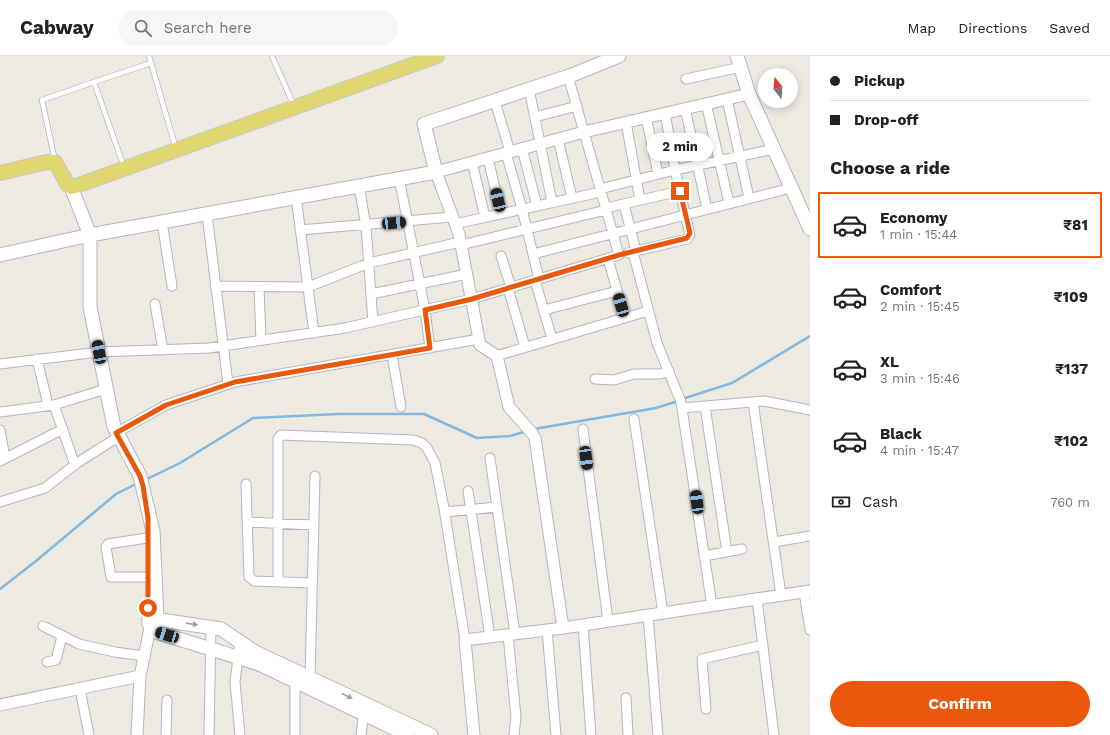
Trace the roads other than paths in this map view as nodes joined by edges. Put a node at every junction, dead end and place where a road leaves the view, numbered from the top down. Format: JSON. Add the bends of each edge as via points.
{"nodes":[{"id":1,"x":149,"y":56,"type":"edge"},
{"id":2,"x":272,"y":56,"type":"edge"},
{"id":3,"x":437,"y":56,"type":"edge"},
{"id":4,"x":619,"y":56,"type":"edge"},
{"id":5,"x":739,"y":61,"type":"edge"},
{"id":6,"x":151,"y":63,"type":"junction"},
{"id":7,"x":568,"y":76,"type":"junction"},
{"id":8,"x":686,"y":80,"type":"dead end"},
{"id":9,"x":94,"y":82,"type":"junction"},
{"id":10,"x":529,"y":89,"type":"junction"},
{"id":11,"x":749,"y":94,"type":"junction"},
{"id":12,"x":726,"y":99,"type":"junction"},
{"id":13,"x":495,"y":100,"type":"junction"},
{"id":14,"x":706,"y":103,"type":"junction"},
{"id":15,"x":577,"y":106,"type":"junction"},
{"id":16,"x":295,"y":108,"type":"junction"},
{"id":17,"x":685,"y":108,"type":"junction"},
{"id":18,"x":665,"y":113,"type":"junction"},
{"id":19,"x":535,"y":117,"type":"junction"},
{"id":20,"x":646,"y":117,"type":"junction"},
{"id":21,"x":626,"y":122,"type":"junction"},
{"id":22,"x":584,"y":132,"type":"junction"},
{"id":23,"x":558,"y":139,"type":"junction"},
{"id":24,"x":540,"y":143,"type":"junction"},
{"id":25,"x":522,"y":148,"type":"junction"},
{"id":26,"x":774,"y":149,"type":"junction"},
{"id":27,"x":176,"y":150,"type":"junction"},
{"id":28,"x":508,"y":152,"type":"junction"},
{"id":29,"x":740,"y":156,"type":"junction"},
{"id":30,"x":488,"y":158,"type":"junction"},
{"id":31,"x":719,"y":160,"type":"junction"},
{"id":32,"x":55,"y":162,"type":"junction"},
{"id":33,"x":472,"y":162,"type":"junction"},
{"id":34,"x":697,"y":165,"type":"junction"},
{"id":35,"x":125,"y":169,"type":"junction"},
{"id":36,"x":675,"y":170,"type":"junction"},
{"id":37,"x":436,"y":172,"type":"junction"},
{"id":38,"x":0,"y":173,"type":"edge"},
{"id":39,"x":658,"y":174,"type":"junction"},
{"id":40,"x":399,"y":178,"type":"junction"},
{"id":41,"x":637,"y":179,"type":"junction"},
{"id":42,"x":358,"y":186,"type":"junction"},
{"id":43,"x":72,"y":187,"type":"junction"},
{"id":44,"x":791,"y":188,"type":"junction"},
{"id":45,"x":601,"y":190,"type":"junction"},
{"id":46,"x":680,"y":191,"type":"junction"},
{"id":47,"x":296,"y":198,"type":"junction"},
{"id":48,"x":572,"y":198,"type":"junction"},
{"id":49,"x":749,"y":198,"type":"junction"},
{"id":50,"x":640,"y":200,"type":"junction"},
{"id":51,"x":552,"y":202,"type":"junction"},
{"id":52,"x":729,"y":203,"type":"junction"},
{"id":53,"x":624,"y":204,"type":"junction"},
{"id":54,"x":537,"y":206,"type":"junction"},
{"id":55,"x":522,"y":209,"type":"junction"},
{"id":56,"x":606,"y":209,"type":"junction"},
{"id":57,"x":707,"y":209,"type":"junction"},
{"id":58,"x":207,"y":214,"type":"junction"},
{"id":59,"x":501,"y":214,"type":"junction"},
{"id":60,"x":685,"y":214,"type":"junction"},
{"id":61,"x":485,"y":217,"type":"junction"},
{"id":62,"x":454,"y":220,"type":"junction"},
{"id":63,"x":162,"y":222,"type":"junction"},
{"id":64,"x":408,"y":222,"type":"junction"},
{"id":65,"x":366,"y":226,"type":"junction"},
{"id":66,"x":526,"y":229,"type":"junction"},
{"id":67,"x":631,"y":229,"type":"junction"},
{"id":68,"x":810,"y":229,"type":"edge"},
{"id":69,"x":300,"y":230,"type":"junction"},
{"id":70,"x":613,"y":233,"type":"junction"},
{"id":71,"x":90,"y":235,"type":"junction"},
{"id":72,"x":461,"y":244,"type":"junction"},
{"id":73,"x":634,"y":252,"type":"junction"},
{"id":74,"x":415,"y":253,"type":"junction"},
{"id":75,"x":0,"y":254,"type":"edge"},
{"id":76,"x":532,"y":254,"type":"junction"},
{"id":77,"x":619,"y":255,"type":"junction"},
{"id":78,"x":501,"y":256,"type":"dead end"},
{"id":79,"x":608,"y":258,"type":"junction"},
{"id":80,"x":369,"y":263,"type":"junction"},
{"id":81,"x":466,"y":274,"type":"junction"},
{"id":82,"x":537,"y":279,"type":"junction"},
{"id":83,"x":420,"y":283,"type":"junction"},
{"id":84,"x":172,"y":286,"type":"dead end"},
{"id":85,"x":216,"y":286,"type":"junction"},
{"id":86,"x":259,"y":287,"type":"junction"},
{"id":87,"x":308,"y":287,"type":"junction"},
{"id":88,"x":510,"y":288,"type":"junction"},
{"id":89,"x":617,"y":292,"type":"junction"},
{"id":90,"x":371,"y":294,"type":"junction"},
{"id":91,"x":472,"y":299,"type":"junction"},
{"id":92,"x":155,"y":304,"type":"dead end"},
{"id":93,"x":425,"y":310,"type":"junction"},
{"id":94,"x":544,"y":310,"type":"junction"},
{"id":95,"x":648,"y":311,"type":"junction"},
{"id":96,"x":625,"y":318,"type":"junction"},
{"id":97,"x":373,"y":322,"type":"junction"},
{"id":98,"x":314,"y":332,"type":"junction"},
{"id":99,"x":479,"y":339,"type":"junction"},
{"id":100,"x":552,"y":339,"type":"junction"},
{"id":101,"x":261,"y":340,"type":"junction"},
{"id":102,"x":222,"y":346,"type":"junction"},
{"id":103,"x":525,"y":347,"type":"junction"},
{"id":104,"x":430,"y":348,"type":"junction"},
{"id":105,"x":163,"y":350,"type":"junction"},
{"id":106,"x":99,"y":352,"type":"junction"},
{"id":107,"x":392,"y":355,"type":"junction"},
{"id":108,"x":496,"y":356,"type":"junction"},
{"id":109,"x":37,"y":359,"type":"junction"},
{"id":110,"x":0,"y":364,"type":"edge"},
{"id":111,"x":669,"y":371,"type":"junction"},
{"id":112,"x":595,"y":379,"type":"dead end"},
{"id":113,"x":228,"y":384,"type":"junction"},
{"id":114,"x":106,"y":389,"type":"junction"},
{"id":115,"x":681,"y":401,"type":"junction"},
{"id":116,"x":753,"y":402,"type":"junction"},
{"id":117,"x":51,"y":405,"type":"junction"},
{"id":118,"x":704,"y":406,"type":"junction"},
{"id":119,"x":401,"y":407,"type":"dead end"},
{"id":120,"x":810,"y":410,"type":"edge"},
{"id":121,"x":0,"y":412,"type":"edge"},
{"id":122,"x":634,"y":419,"type":"dead end"},
{"id":123,"x":63,"y":429,"type":"junction"},
{"id":124,"x":583,"y":429,"type":"dead end"},
{"id":125,"x":0,"y":430,"type":"edge"},
{"id":126,"x":117,"y":435,"type":"junction"},
{"id":127,"x":2,"y":448,"type":"edge"},
{"id":128,"x":490,"y":458,"type":"dead end"},
{"id":129,"x":3,"y":460,"type":"edge"},
{"id":130,"x":75,"y":464,"type":"junction"},
{"id":131,"x":315,"y":476,"type":"dead end"},
{"id":132,"x":246,"y":484,"type":"dead end"},
{"id":133,"x":468,"y":491,"type":"dead end"},
{"id":134,"x":0,"y":502,"type":"edge"},
{"id":135,"x":497,"y":507,"type":"junction"},
{"id":136,"x":471,"y":510,"type":"junction"},
{"id":137,"x":445,"y":512,"type":"junction"},
{"id":138,"x":148,"y":518,"type":"junction"},
{"id":139,"x":247,"y":522,"type":"junction"},
{"id":140,"x":278,"y":522,"type":"junction"},
{"id":141,"x":314,"y":525,"type":"junction"},
{"id":142,"x":810,"y":536,"type":"edge"},
{"id":143,"x":147,"y":538,"type":"junction"},
{"id":144,"x":774,"y":542,"type":"junction"},
{"id":145,"x":742,"y":549,"type":"dead end"},
{"id":146,"x":727,"y":552,"type":"junction"},
{"id":147,"x":151,"y":556,"type":"junction"},
{"id":148,"x":704,"y":556,"type":"junction"},
{"id":149,"x":148,"y":577,"type":"junction"},
{"id":150,"x":278,"y":582,"type":"junction"},
{"id":151,"x":312,"y":583,"type":"junction"},
{"id":152,"x":807,"y":592,"type":"edge"},
{"id":153,"x":782,"y":595,"type":"junction"},
{"id":154,"x":757,"y":599,"type":"junction"},
{"id":155,"x":712,"y":606,"type":"junction"},
{"id":156,"x":663,"y":613,"type":"junction"},
{"id":157,"x":648,"y":615,"type":"junction"},
{"id":158,"x":157,"y":617,"type":"junction"},
{"id":159,"x":608,"y":621,"type":"junction"},
{"id":160,"x":583,"y":625,"type":"junction"},
{"id":161,"x":43,"y":626,"type":"dead end"},
{"id":162,"x":211,"y":627,"type":"junction"},
{"id":163,"x":150,"y":628,"type":"junction"},
{"id":164,"x":563,"y":628,"type":"junction"},
{"id":165,"x":547,"y":630,"type":"junction"},
{"id":166,"x":810,"y":630,"type":"edge"},
{"id":167,"x":512,"y":634,"type":"junction"},
{"id":168,"x":62,"y":636,"type":"junction"},
{"id":169,"x":490,"y":637,"type":"junction"},
{"id":170,"x":465,"y":640,"type":"junction"},
{"id":171,"x":240,"y":642,"type":"junction"},
{"id":172,"x":763,"y":645,"type":"junction"},
{"id":173,"x":210,"y":648,"type":"junction"},
{"id":174,"x":144,"y":656,"type":"junction"},
{"id":175,"x":237,"y":657,"type":"junction"},
{"id":176,"x":47,"y":662,"type":"dead end"},
{"id":177,"x":140,"y":676,"type":"junction"},
{"id":178,"x":295,"y":676,"type":"junction"},
{"id":179,"x":310,"y":678,"type":"junction"},
{"id":180,"x":80,"y":689,"type":"junction"},
{"id":181,"x":626,"y":698,"type":"dead end"},
{"id":182,"x":168,"y":700,"type":"dead end"},
{"id":183,"x":0,"y":705,"type":"edge"},
{"id":184,"x":364,"y":709,"type":"junction"},
{"id":185,"x":706,"y":709,"type":"dead end"},
{"id":186,"x":405,"y":731,"type":"edge"},
{"id":187,"x":89,"y":735,"type":"edge"},
{"id":188,"x":137,"y":735,"type":"edge"},
{"id":189,"x":166,"y":735,"type":"edge"},
{"id":190,"x":209,"y":735,"type":"edge"},
{"id":191,"x":240,"y":735,"type":"edge"},
{"id":192,"x":295,"y":735,"type":"edge"},
{"id":193,"x":362,"y":735,"type":"edge"},
{"id":194,"x":430,"y":735,"type":"edge"},
{"id":195,"x":474,"y":735,"type":"edge"},
{"id":196,"x":514,"y":735,"type":"edge"},
{"id":197,"x":556,"y":735,"type":"edge"},
{"id":198,"x":591,"y":735,"type":"edge"},
{"id":199,"x":628,"y":735,"type":"edge"},
{"id":200,"x":658,"y":735,"type":"edge"},
{"id":201,"x":774,"y":735,"type":"edge"}],
"edges":[{"from":1,"to":6,"type":"lane"},
{"from":2,"to":16,"type":"lane"},
{"from":3,"to":16,"type":"main road"},
{"from":4,"to":7,"type":"main road"},
{"from":5,"to":8,"type":"street"},
{"from":5,"to":11,"type":"main road"},
{"from":6,"to":9,"type":"lane"},
{"from":6,"to":27,"type":"lane"},
{"from":7,"to":10,"type":"main road"},
{"from":7,"to":15,"type":"street"},
{"from":9,"to":32,"type":"lane","via":[[42,100]]},
{"from":9,"to":35,"type":"lane"},
{"from":10,"to":13,"type":"main road"},
{"from":10,"to":19,"type":"street"},
{"from":11,"to":12,"type":"street"},
{"from":11,"to":26,"type":"main road"},
{"from":12,"to":14,"type":"street"},
{"from":12,"to":29,"type":"street"},
{"from":13,"to":28,"type":"street"},
{"from":13,"to":37,"type":"main road","via":[[424,124]]},
{"from":14,"to":17,"type":"street"},
{"from":14,"to":31,"type":"street"},
{"from":15,"to":19,"type":"street"},
{"from":15,"to":22,"type":"street"},
{"from":16,"to":27,"type":"main road"},
{"from":17,"to":18,"type":"street"},
{"from":17,"to":34,"type":"street"},
{"from":18,"to":20,"type":"street"},
{"from":18,"to":36,"type":"street"},
{"from":19,"to":24,"type":"street"},
{"from":20,"to":21,"type":"street"},
{"from":20,"to":39,"type":"street"},
{"from":21,"to":22,"type":"street"},
{"from":21,"to":41,"type":"street"},
{"from":22,"to":23,"type":"street"},
{"from":22,"to":45,"type":"street"},
{"from":23,"to":24,"type":"street"},
{"from":23,"to":48,"type":"street"},
{"from":24,"to":25,"type":"street"},
{"from":24,"to":51,"type":"street"},
{"from":25,"to":28,"type":"street"},
{"from":25,"to":54,"type":"street"},
{"from":26,"to":29,"type":"street"},
{"from":26,"to":44,"type":"main road"},
{"from":27,"to":35,"type":"main road"},
{"from":28,"to":30,"type":"street"},
{"from":28,"to":55,"type":"street"},
{"from":29,"to":31,"type":"street"},
{"from":29,"to":49,"type":"street"},
{"from":30,"to":33,"type":"street"},
{"from":30,"to":59,"type":"street"},
{"from":31,"to":34,"type":"street"},
{"from":31,"to":52,"type":"street"},
{"from":32,"to":38,"type":"main road"},
{"from":32,"to":43,"type":"main road"},
{"from":33,"to":37,"type":"street"},
{"from":33,"to":61,"type":"street"},
{"from":34,"to":36,"type":"street"},
{"from":34,"to":57,"type":"street"},
{"from":35,"to":43,"type":"main road"},
{"from":36,"to":39,"type":"street"},
{"from":36,"to":46,"type":"street"},
{"from":37,"to":40,"type":"main road"},
{"from":37,"to":62,"type":"street"},
{"from":39,"to":41,"type":"street"},
{"from":40,"to":42,"type":"main road"},
{"from":40,"to":64,"type":"street"},
{"from":41,"to":45,"type":"street"},
{"from":41,"to":50,"type":"street"},
{"from":42,"to":47,"type":"main road"},
{"from":42,"to":65,"type":"street"},
{"from":43,"to":71,"type":"main road"},
{"from":44,"to":49,"type":"street"},
{"from":44,"to":68,"type":"main road"},
{"from":45,"to":48,"type":"street"},
{"from":45,"to":56,"type":"street"},
{"from":46,"to":50,"type":"street"},
{"from":46,"to":60,"type":"street"},
{"from":47,"to":58,"type":"main road"},
{"from":47,"to":69,"type":"street"},
{"from":48,"to":51,"type":"street"},
{"from":49,"to":52,"type":"street"},
{"from":50,"to":53,"type":"street"},
{"from":51,"to":54,"type":"street"},
{"from":52,"to":57,"type":"street"},
{"from":53,"to":56,"type":"street"},
{"from":53,"to":67,"type":"street"},
{"from":54,"to":55,"type":"street"},
{"from":55,"to":59,"type":"street"},
{"from":55,"to":66,"type":"street"},
{"from":56,"to":66,"type":"street"},
{"from":56,"to":70,"type":"street"},
{"from":57,"to":60,"type":"street"},
{"from":58,"to":63,"type":"main road"},
{"from":58,"to":85,"type":"street"},
{"from":59,"to":61,"type":"street"},
{"from":60,"to":67,"type":"street"},
{"from":60,"to":73,"type":"street","via":[[689,237]]},
{"from":61,"to":62,"type":"street"},
{"from":62,"to":64,"type":"street"},
{"from":62,"to":72,"type":"street"},
{"from":63,"to":71,"type":"main road"},
{"from":63,"to":84,"type":"street"},
{"from":64,"to":65,"type":"street"},
{"from":64,"to":74,"type":"street"},
{"from":65,"to":69,"type":"street"},
{"from":65,"to":80,"type":"street"},
{"from":66,"to":72,"type":"street"},
{"from":66,"to":76,"type":"street"},
{"from":67,"to":70,"type":"street"},
{"from":67,"to":73,"type":"street"},
{"from":69,"to":87,"type":"street"},
{"from":70,"to":76,"type":"street"},
{"from":70,"to":77,"type":"street"},
{"from":71,"to":75,"type":"main road"},
{"from":71,"to":106,"type":"main road","via":[[90,307]]},
{"from":72,"to":74,"type":"street"},
{"from":72,"to":81,"type":"street"},
{"from":73,"to":77,"type":"street"},
{"from":73,"to":95,"type":"street"},
{"from":74,"to":80,"type":"street"},
{"from":74,"to":83,"type":"street"},
{"from":76,"to":82,"type":"street"},
{"from":77,"to":79,"type":"street"},
{"from":78,"to":88,"type":"street"},
{"from":79,"to":82,"type":"street"},
{"from":79,"to":89,"type":"street"},
{"from":80,"to":87,"type":"street"},
{"from":80,"to":90,"type":"street"},
{"from":81,"to":83,"type":"street"},
{"from":81,"to":91,"type":"street"},
{"from":82,"to":88,"type":"street"},
{"from":82,"to":94,"type":"street"},
{"from":83,"to":90,"type":"street"},
{"from":83,"to":93,"type":"street"},
{"from":85,"to":86,"type":"street"},
{"from":85,"to":102,"type":"street"},
{"from":86,"to":87,"type":"street"},
{"from":86,"to":101,"type":"street"},
{"from":87,"to":98,"type":"street"},
{"from":88,"to":91,"type":"street"},
{"from":88,"to":103,"type":"street"},
{"from":89,"to":94,"type":"street"},
{"from":89,"to":96,"type":"street"},
{"from":90,"to":97,"type":"street"},
{"from":91,"to":93,"type":"street"},
{"from":91,"to":99,"type":"street"},
{"from":92,"to":105,"type":"street"},
{"from":93,"to":97,"type":"street"},
{"from":93,"to":104,"type":"street"},
{"from":94,"to":100,"type":"street"},
{"from":95,"to":96,"type":"street"},
{"from":95,"to":111,"type":"street","via":[[657,343]]},
{"from":96,"to":100,"type":"street"},
{"from":97,"to":98,"type":"street"},
{"from":98,"to":101,"type":"street"},
{"from":99,"to":104,"type":"street"},
{"from":99,"to":108,"type":"street","via":[[480,345]]},
{"from":100,"to":103,"type":"street"},
{"from":101,"to":102,"type":"street"},
{"from":102,"to":105,"type":"street"},
{"from":102,"to":113,"type":"street"},
{"from":103,"to":108,"type":"street"},
{"from":104,"to":107,"type":"street"},
{"from":105,"to":106,"type":"street"},
{"from":106,"to":109,"type":"street"},
{"from":106,"to":114,"type":"main road"},
{"from":107,"to":113,"type":"street"},
{"from":107,"to":119,"type":"street"},
{"from":108,"to":164,"type":"street","via":[[509,407],[535,438]]},
{"from":109,"to":110,"type":"street"},
{"from":109,"to":117,"type":"street"},
{"from":111,"to":112,"type":"street","via":[[660,374],[634,374],[614,380]]},
{"from":111,"to":115,"type":"street"},
{"from":113,"to":126,"type":"street","via":[[166,405]]},
{"from":114,"to":117,"type":"street"},
{"from":114,"to":126,"type":"main road"},
{"from":115,"to":118,"type":"street"},
{"from":115,"to":148,"type":"street"},
{"from":116,"to":118,"type":"street"},
{"from":116,"to":120,"type":"street","via":[[769,402]]},
{"from":116,"to":144,"type":"street"},
{"from":117,"to":121,"type":"street"},
{"from":117,"to":123,"type":"street"},
{"from":118,"to":146,"type":"street"},
{"from":122,"to":156,"type":"street"},
{"from":123,"to":129,"type":"street"},
{"from":123,"to":130,"type":"street"},
{"from":124,"to":159,"type":"street"},
{"from":125,"to":127,"type":"street"},
{"from":126,"to":130,"type":"street"},
{"from":126,"to":138,"type":"main road","via":[[142,481]]},
{"from":127,"to":129,"type":"street"},
{"from":128,"to":135,"type":"street"},
{"from":130,"to":134,"type":"street","via":[[45,488]]},
{"from":131,"to":141,"type":"street"},
{"from":132,"to":139,"type":"street"},
{"from":133,"to":136,"type":"street"},
{"from":135,"to":136,"type":"street"},
{"from":135,"to":167,"type":"street"},
{"from":136,"to":137,"type":"street"},
{"from":136,"to":169,"type":"street"},
{"from":137,"to":140,"type":"street","via":[[434,463],[422,443],[413,440],[284,434],[278,439]]},
{"from":137,"to":170,"type":"street"},
{"from":138,"to":143,"type":"main road"},
{"from":138,"to":147,"type":"main road","via":[[153,531]]},
{"from":139,"to":140,"type":"street"},
{"from":139,"to":150,"type":"street","via":[[249,577],[254,581]]},
{"from":140,"to":141,"type":"street"},
{"from":140,"to":150,"type":"street"},
{"from":141,"to":151,"type":"street"},
{"from":142,"to":144,"type":"street"},
{"from":143,"to":147,"type":"main road"},
{"from":143,"to":149,"type":"street","via":[[108,544],[106,547],[111,577]]},
{"from":144,"to":153,"type":"street"},
{"from":145,"to":146,"type":"street"},
{"from":146,"to":148,"type":"street"},
{"from":147,"to":149,"type":"main road"},
{"from":147,"to":158,"type":"main road"},
{"from":148,"to":155,"type":"street"},
{"from":149,"to":163,"type":"main road"},
{"from":150,"to":151,"type":"street"},
{"from":151,"to":179,"type":"street"},
{"from":152,"to":153,"type":"street"},
{"from":152,"to":166,"type":"street"},
{"from":153,"to":154,"type":"street"},
{"from":154,"to":155,"type":"street"},
{"from":154,"to":172,"type":"street"},
{"from":155,"to":156,"type":"street"},
{"from":156,"to":157,"type":"street"},
{"from":157,"to":159,"type":"street"},
{"from":157,"to":200,"type":"street"},
{"from":158,"to":162,"type":"main road","one_way":true,"via":[[161,620]]},
{"from":158,"to":163,"type":"street"},
{"from":159,"to":160,"type":"street"},
{"from":160,"to":164,"type":"street"},
{"from":160,"to":198,"type":"street"},
{"from":161,"to":168,"type":"street"},
{"from":162,"to":171,"type":"main road","via":[[221,629]]},
{"from":162,"to":173,"type":"street"},
{"from":163,"to":173,"type":"main road"},
{"from":163,"to":174,"type":"street"},
{"from":164,"to":165,"type":"street"},
{"from":165,"to":167,"type":"street"},
{"from":165,"to":197,"type":"street"},
{"from":167,"to":169,"type":"street"},
{"from":167,"to":196,"type":"street","via":[[516,717]]},
{"from":168,"to":174,"type":"street","via":[[86,646]]},
{"from":168,"to":176,"type":"street","via":[[56,660]]},
{"from":169,"to":170,"type":"street"},
{"from":170,"to":195,"type":"street"},
{"from":171,"to":175,"type":"street"},
{"from":171,"to":178,"type":"main road"},
{"from":172,"to":185,"type":"street","via":[[702,658]]},
{"from":172,"to":201,"type":"street"},
{"from":173,"to":175,"type":"main road"},
{"from":173,"to":190,"type":"street"},
{"from":174,"to":177,"type":"street"},
{"from":175,"to":178,"type":"main road"},
{"from":175,"to":191,"type":"street","via":[[235,682]]},
{"from":177,"to":180,"type":"street"},
{"from":177,"to":188,"type":"street"},
{"from":178,"to":179,"type":"main road"},
{"from":178,"to":184,"type":"main road"},
{"from":178,"to":192,"type":"street"},
{"from":179,"to":184,"type":"main road","one_way":true},
{"from":180,"to":183,"type":"street"},
{"from":180,"to":187,"type":"street"},
{"from":181,"to":199,"type":"street"},
{"from":182,"to":189,"type":"street"},
{"from":184,"to":186,"type":"main road"},
{"from":184,"to":193,"type":"street"},
{"from":186,"to":194,"type":"main road"}]}
